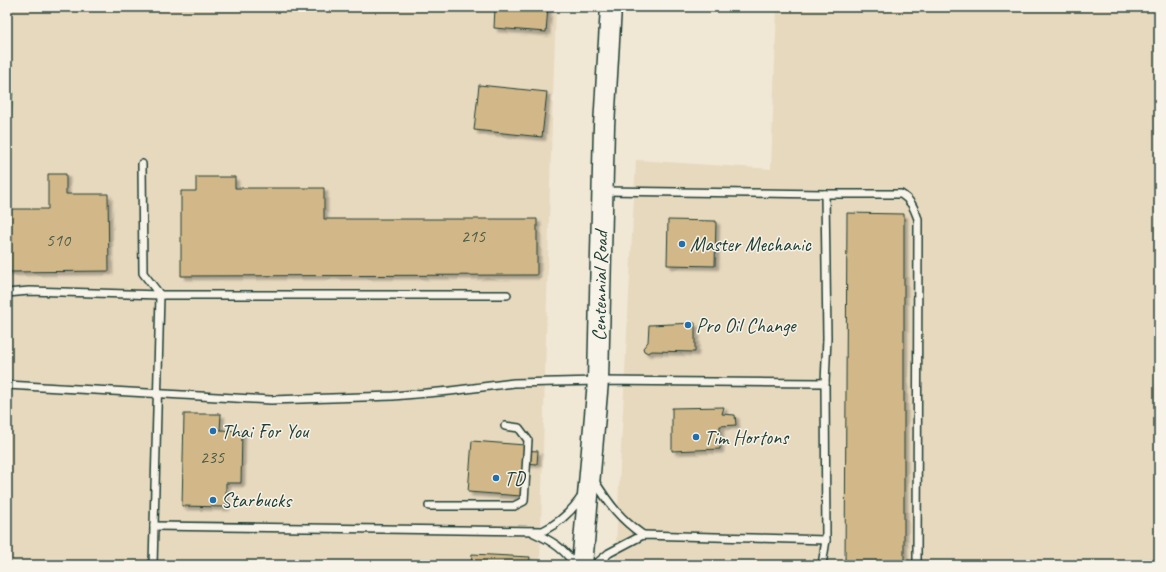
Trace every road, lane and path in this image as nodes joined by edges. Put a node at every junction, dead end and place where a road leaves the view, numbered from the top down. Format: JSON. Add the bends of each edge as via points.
{"nodes":[{"id":1,"x":611,"y":7,"type":"edge"},
{"id":2,"x":142,"y":164,"type":"dead end"},
{"id":3,"x":602,"y":191,"type":"junction"},
{"id":4,"x":825,"y":194,"type":"junction"},
{"id":5,"x":7,"y":293,"type":"edge"},
{"id":6,"x":160,"y":295,"type":"junction"},
{"id":7,"x":507,"y":295,"type":"dead end"},
{"id":8,"x":598,"y":381,"type":"junction"},
{"id":9,"x":824,"y":382,"type":"junction"},
{"id":10,"x":7,"y":385,"type":"edge"},
{"id":11,"x":157,"y":394,"type":"junction"},
{"id":12,"x":506,"y":426,"type":"dead end"},
{"id":13,"x":590,"y":480,"type":"junction"},
{"id":14,"x":429,"y":506,"type":"dead end"},
{"id":15,"x":154,"y":526,"type":"junction"},
{"id":16,"x":530,"y":531,"type":"junction"},
{"id":17,"x":643,"y":535,"type":"junction"},
{"id":18,"x":826,"y":540,"type":"junction"},
{"id":19,"x":153,"y":565,"type":"edge"},
{"id":20,"x":574,"y":565,"type":"edge"},
{"id":21,"x":582,"y":565,"type":"edge"},
{"id":22,"x":595,"y":565,"type":"edge"},
{"id":23,"x":822,"y":565,"type":"edge"},
{"id":24,"x":917,"y":565,"type":"edge"}],
"edges":[{"from":1,"to":3,"type":"street","name":"Centennial Road"},
{"from":2,"to":6,"type":"lane","via":[[143,273]]},
{"from":3,"to":4,"type":"lane"},
{"from":3,"to":8,"type":"street","name":"Centennial Road"},
{"from":4,"to":9,"type":"lane","via":[[827,338]]},
{"from":4,"to":24,"type":"lane","via":[[901,194],[913,205],[918,219]]},
{"from":5,"to":6,"type":"lane","via":[[29,290]]},
{"from":6,"to":7,"type":"lane"},
{"from":6,"to":11,"type":"lane"},
{"from":8,"to":9,"type":"lane"},
{"from":8,"to":11,"type":"lane","via":[[514,383],[393,396],[271,400]]},
{"from":8,"to":13,"type":"street","name":"Centennial Road"},
{"from":9,"to":18,"type":"lane"},
{"from":10,"to":11,"type":"lane"},
{"from":11,"to":15,"type":"lane"},
{"from":12,"to":14,"type":"lane","via":[[519,428],[528,440],[524,501],[514,506]]},
{"from":13,"to":16,"type":"lane","via":[[575,506],[554,526],[543,531]]},
{"from":13,"to":17,"type":"lane","via":[[628,525]]},
{"from":13,"to":21,"type":"street","name":"Centennial Road"},
{"from":15,"to":16,"type":"lane"},
{"from":15,"to":19,"type":"lane"},
{"from":16,"to":20,"type":"lane","via":[[550,540]]},
{"from":17,"to":18,"type":"lane"},
{"from":17,"to":22,"type":"lane","via":[[609,553]]},
{"from":18,"to":23,"type":"lane"}]}
